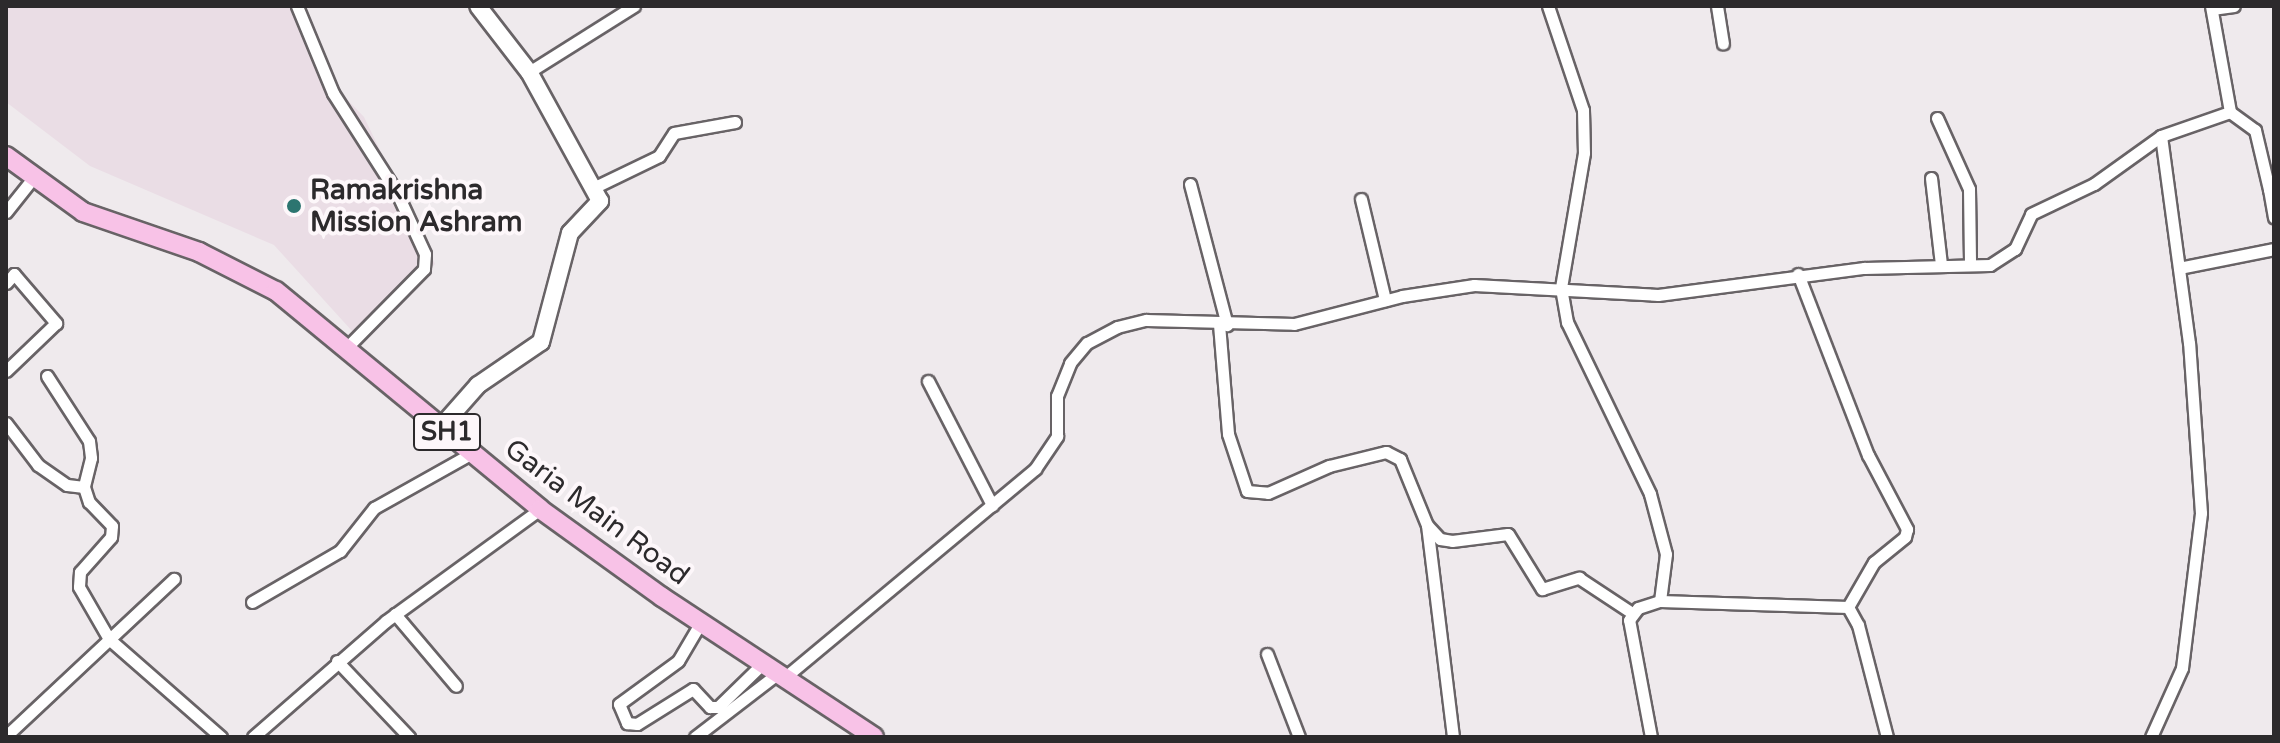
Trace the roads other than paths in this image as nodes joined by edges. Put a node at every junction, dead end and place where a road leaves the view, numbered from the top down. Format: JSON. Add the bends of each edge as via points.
{"nodes":[{"id":1,"x":297,"y":6,"type":"edge"},
{"id":2,"x":478,"y":6,"type":"edge"},
{"id":3,"x":634,"y":6,"type":"edge"},
{"id":4,"x":1548,"y":6,"type":"edge"},
{"id":5,"x":1717,"y":6,"type":"edge"},
{"id":6,"x":2234,"y":6,"type":"edge"},
{"id":7,"x":2212,"y":8,"type":"edge"},
{"id":8,"x":1723,"y":44,"type":"dead end"},
{"id":9,"x":529,"y":72,"type":"junction"},
{"id":10,"x":2230,"y":112,"type":"junction"},
{"id":11,"x":1937,"y":118,"type":"dead end"},
{"id":12,"x":735,"y":122,"type":"dead end"},
{"id":13,"x":2161,"y":136,"type":"junction"},
{"id":14,"x":6,"y":156,"type":"edge"},
{"id":15,"x":33,"y":178,"type":"junction"},
{"id":16,"x":1931,"y":178,"type":"dead end"},
{"id":17,"x":1190,"y":184,"type":"dead end"},
{"id":18,"x":595,"y":187,"type":"junction"},
{"id":19,"x":2272,"y":188,"type":"edge"},
{"id":20,"x":1361,"y":199,"type":"dead end"},
{"id":21,"x":6,"y":212,"type":"edge"},
{"id":22,"x":2274,"y":218,"type":"edge"},
{"id":23,"x":2274,"y":249,"type":"edge"},
{"id":24,"x":1941,"y":265,"type":"junction"},
{"id":25,"x":1970,"y":265,"type":"junction"},
{"id":26,"x":2179,"y":268,"type":"junction"},
{"id":27,"x":9,"y":273,"type":"edge"},
{"id":28,"x":1798,"y":274,"type":"junction"},
{"id":29,"x":1561,"y":288,"type":"junction"},
{"id":30,"x":1385,"y":300,"type":"junction"},
{"id":31,"x":1223,"y":324,"type":"junction"},
{"id":32,"x":346,"y":348,"type":"junction"},
{"id":33,"x":6,"y":371,"type":"edge"},
{"id":34,"x":47,"y":376,"type":"dead end"},
{"id":35,"x":928,"y":381,"type":"dead end"},
{"id":36,"x":6,"y":423,"type":"edge"},
{"id":37,"x":441,"y":427,"type":"junction"},
{"id":38,"x":472,"y":453,"type":"junction"},
{"id":39,"x":84,"y":487,"type":"junction"},
{"id":40,"x":992,"y":505,"type":"junction"},
{"id":41,"x":540,"y":509,"type":"junction"},
{"id":42,"x":1427,"y":525,"type":"junction"},
{"id":43,"x":174,"y":579,"type":"dead end"},
{"id":44,"x":1660,"y":601,"type":"junction"},
{"id":45,"x":252,"y":602,"type":"dead end"},
{"id":46,"x":1848,"y":607,"type":"junction"},
{"id":47,"x":1632,"y":613,"type":"junction"},
{"id":48,"x":395,"y":614,"type":"junction"},
{"id":49,"x":701,"y":622,"type":"junction"},
{"id":50,"x":109,"y":639,"type":"junction"},
{"id":51,"x":1267,"y":654,"type":"dead end"},
{"id":52,"x":337,"y":661,"type":"junction"},
{"id":53,"x":774,"y":672,"type":"junction"},
{"id":54,"x":456,"y":686,"type":"dead end"},
{"id":55,"x":6,"y":736,"type":"edge"},
{"id":56,"x":221,"y":737,"type":"edge"},
{"id":57,"x":253,"y":737,"type":"edge"},
{"id":58,"x":409,"y":737,"type":"edge"},
{"id":59,"x":695,"y":737,"type":"edge"},
{"id":60,"x":874,"y":737,"type":"edge"},
{"id":61,"x":1299,"y":737,"type":"edge"},
{"id":62,"x":1453,"y":737,"type":"edge"},
{"id":63,"x":1651,"y":737,"type":"edge"},
{"id":64,"x":1887,"y":737,"type":"edge"},
{"id":65,"x":2151,"y":737,"type":"edge"}],
"edges":[{"from":1,"to":32,"type":"street","via":[[333,93],[397,193],[425,254],[424,269]]},
{"from":2,"to":9,"type":"street"},
{"from":3,"to":9,"type":"street"},
{"from":4,"to":29,"type":"street","via":[[1583,110],[1584,153]]},
{"from":5,"to":8,"type":"street"},
{"from":6,"to":7,"type":"street"},
{"from":7,"to":10,"type":"street"},
{"from":9,"to":18,"type":"street"},
{"from":10,"to":13,"type":"street"},
{"from":10,"to":19,"type":"street","via":[[2255,130]]},
{"from":11,"to":25,"type":"street","via":[[1969,189]]},
{"from":12,"to":18,"type":"street","via":[[674,133],[659,156]]},
{"from":13,"to":25,"type":"street","via":[[2094,184],[2031,214],[2004,260]]},
{"from":13,"to":26,"type":"street"},
{"from":14,"to":15,"type":"main road","name":"Garia Main Road","number":"SH1"},
{"from":15,"to":21,"type":"street"},
{"from":15,"to":32,"type":"main road","name":"Garia Main Road","number":"SH1","via":[[83,212],[242,272],[276,291]]},
{"from":16,"to":24,"type":"street"},
{"from":17,"to":31,"type":"street"},
{"from":18,"to":37,"type":"street","via":[[598,208],[570,233],[541,342],[478,385]]},
{"from":19,"to":22,"type":"street"},
{"from":20,"to":30,"type":"street"},
{"from":23,"to":26,"type":"street"},
{"from":24,"to":25,"type":"street"},
{"from":24,"to":28,"type":"street"},
{"from":26,"to":65,"type":"street","via":[[2200,543],[2182,668]]},
{"from":27,"to":33,"type":"street","via":[[56,323]]},
{"from":28,"to":29,"type":"street","via":[[1658,295]]},
{"from":28,"to":46,"type":"street","via":[[1868,455],[1907,529],[1905,537],[1874,562]]},
{"from":29,"to":30,"type":"street","via":[[1474,285]]},
{"from":29,"to":44,"type":"street","via":[[1571,334],[1650,494],[1666,554]]},
{"from":30,"to":31,"type":"street","via":[[1294,324]]},
{"from":31,"to":40,"type":"street","via":[[1146,320],[1117,327],[1087,343],[1070,363],[1057,396],[1057,436],[1050,452]]},
{"from":31,"to":42,"type":"street","via":[[1228,434],[1247,491],[1268,493],[1329,466],[1394,454]]},
{"from":32,"to":37,"type":"main road","name":"Garia Main Road","number":"SH1"},
{"from":34,"to":39,"type":"street","via":[[89,441]]},
{"from":35,"to":40,"type":"street"},
{"from":36,"to":39,"type":"street","via":[[38,465],[67,485]]},
{"from":37,"to":38,"type":"main road","name":"Garia Main Road","number":"SH1"},
{"from":38,"to":41,"type":"main road","name":"Garia Main Road","number":"SH1"},
{"from":38,"to":45,"type":"street","via":[[374,508],[340,551]]},
{"from":39,"to":50,"type":"street","via":[[89,502],[112,526],[111,537],[80,572],[79,587]]},
{"from":40,"to":53,"type":"street"},
{"from":41,"to":48,"type":"street"},
{"from":41,"to":49,"type":"main road","name":"Garia Main Road","number":"SH1"},
{"from":42,"to":47,"type":"street","via":[[1440,539],[1452,541],[1508,534],[1542,589],[1579,578]]},
{"from":42,"to":62,"type":"street"},
{"from":43,"to":50,"type":"street"},
{"from":44,"to":46,"type":"street"},
{"from":44,"to":47,"type":"street"},
{"from":46,"to":64,"type":"street","via":[[1858,625]]},
{"from":47,"to":63,"type":"street","via":[[1630,632]]},
{"from":48,"to":52,"type":"street"},
{"from":48,"to":54,"type":"street"},
{"from":49,"to":53,"type":"main road","name":"Garia Main Road","number":"SH1"},
{"from":49,"to":53,"type":"street","via":[[678,661],[619,704],[627,723],[637,724],[693,689],[710,707],[718,707]]},
{"from":50,"to":55,"type":"street"},
{"from":50,"to":56,"type":"street"},
{"from":51,"to":61,"type":"street"},
{"from":52,"to":57,"type":"street"},
{"from":52,"to":58,"type":"street"},
{"from":53,"to":59,"type":"street"},
{"from":53,"to":60,"type":"main road","name":"Garia Main Road","number":"SH1"}]}
